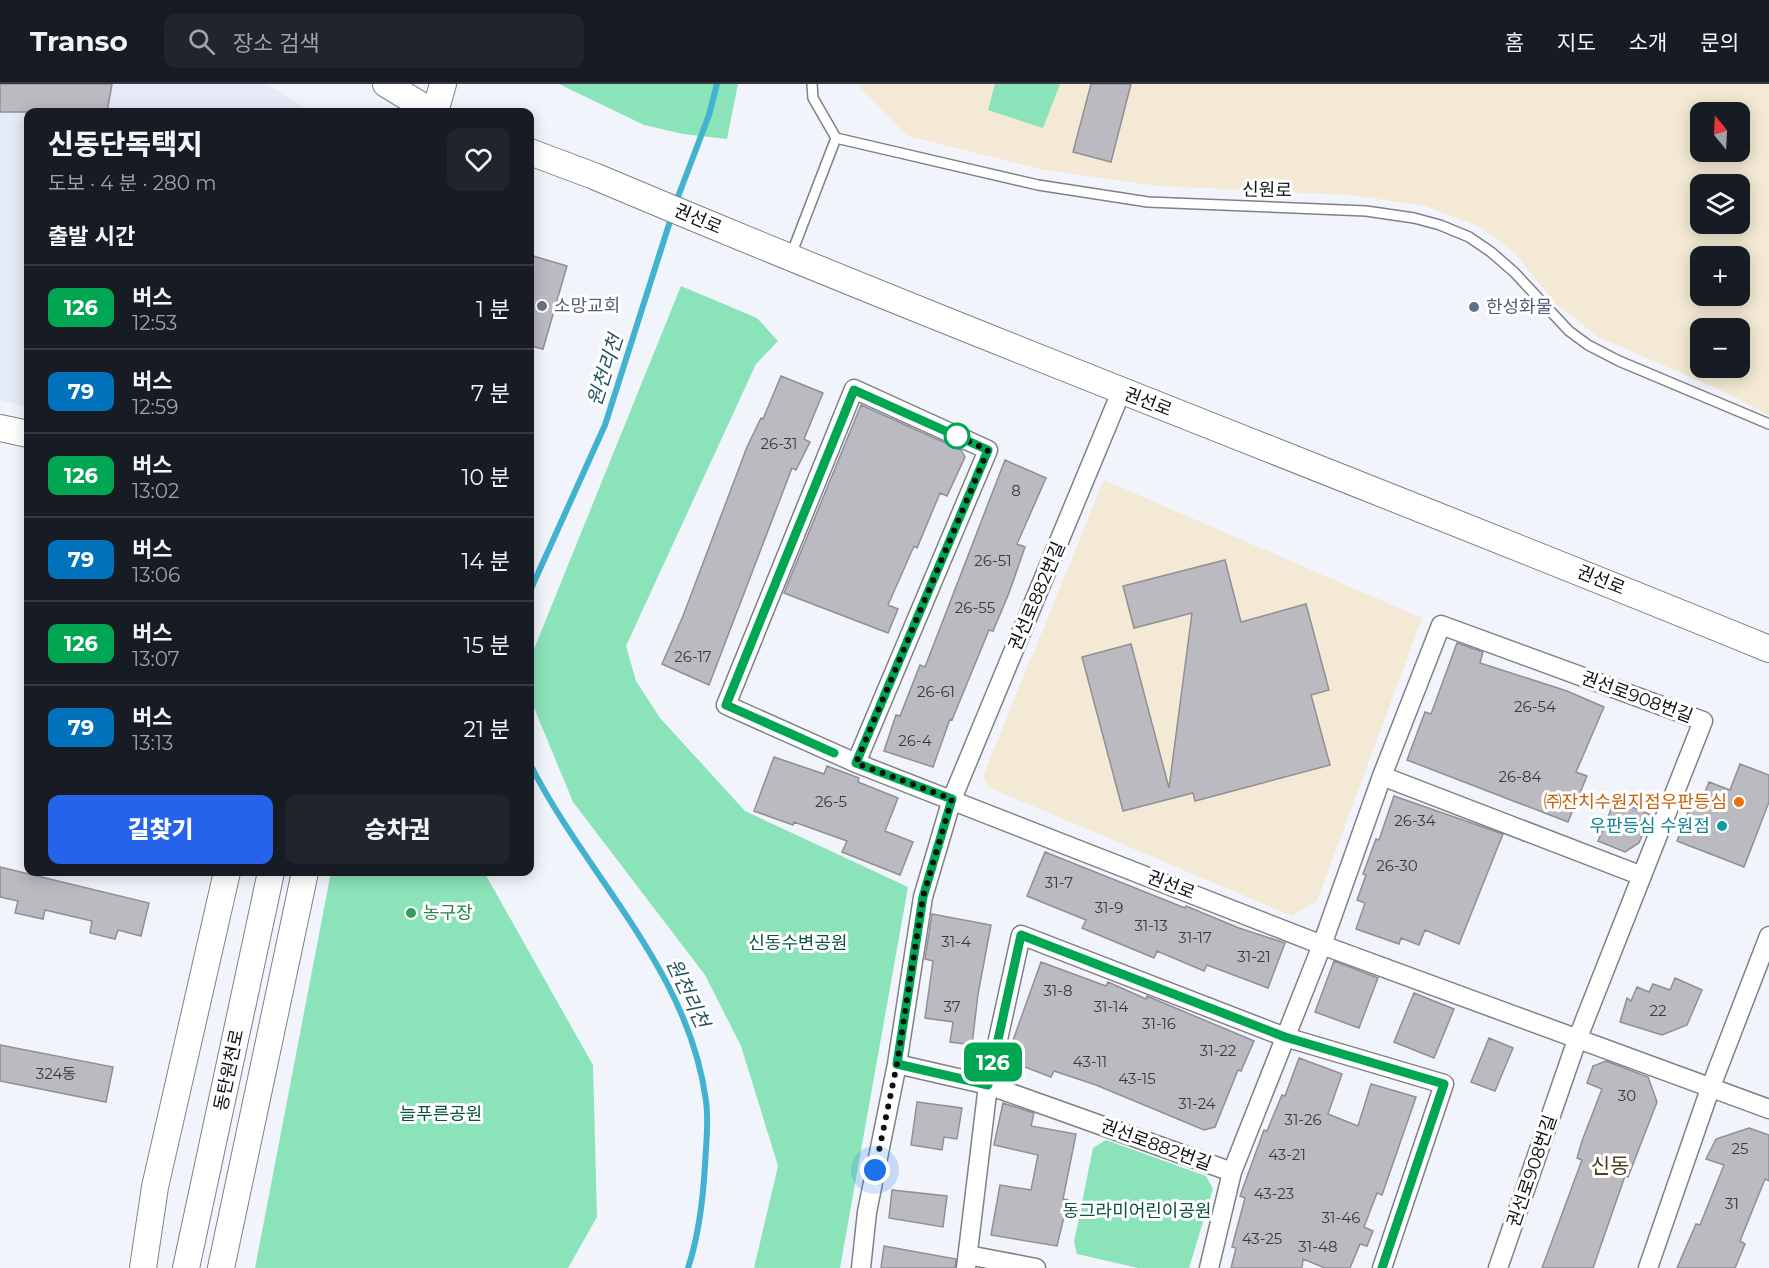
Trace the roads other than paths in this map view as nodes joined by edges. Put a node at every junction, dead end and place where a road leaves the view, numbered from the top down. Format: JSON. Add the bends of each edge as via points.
{"nodes":[{"id":1,"x":386,"y":84,"type":"edge"},
{"id":2,"x":443,"y":84,"type":"edge"},
{"id":3,"x":812,"y":84,"type":"edge"},
{"id":4,"x":427,"y":108,"type":"edge"},
{"id":5,"x":435,"y":108,"type":"edge"},
{"id":6,"x":836,"y":138,"type":"junction"},
{"id":7,"x":534,"y":154,"type":"edge"},
{"id":8,"x":790,"y":257,"type":"junction"},
{"id":9,"x":1121,"y":392,"type":"junction"},
{"id":10,"x":1769,"y":424,"type":"edge"},
{"id":11,"x":0,"y":428,"type":"edge"},
{"id":12,"x":24,"y":433,"type":"edge"},
{"id":13,"x":1769,"y":649,"type":"edge"},
{"id":14,"x":856,"y":763,"type":"junction"},
{"id":15,"x":1382,"y":776,"type":"junction"},
{"id":16,"x":952,"y":799,"type":"junction"},
{"id":17,"x":226,"y":876,"type":"edge"},
{"id":18,"x":270,"y":876,"type":"edge"},
{"id":19,"x":304,"y":876,"type":"edge"},
{"id":20,"x":1642,"y":876,"type":"junction"},
{"id":21,"x":1769,"y":936,"type":"edge"},
{"id":22,"x":1322,"y":945,"type":"junction"},
{"id":23,"x":1285,"y":1037,"type":"junction"},
{"id":24,"x":1577,"y":1040,"type":"junction"},
{"id":25,"x":897,"y":1064,"type":"junction"},
{"id":26,"x":988,"y":1085,"type":"junction"},
{"id":27,"x":1710,"y":1089,"type":"junction"},
{"id":28,"x":1769,"y":1109,"type":"edge"},
{"id":29,"x":1232,"y":1172,"type":"junction"},
{"id":30,"x":967,"y":1261,"type":"edge"},
{"id":31,"x":143,"y":1268,"type":"edge"},
{"id":32,"x":186,"y":1268,"type":"edge"},
{"id":33,"x":221,"y":1268,"type":"edge"},
{"id":34,"x":861,"y":1268,"type":"edge"},
{"id":35,"x":1036,"y":1268,"type":"edge"},
{"id":36,"x":1209,"y":1268,"type":"edge"},
{"id":37,"x":1382,"y":1268,"type":"edge"},
{"id":38,"x":1498,"y":1268,"type":"edge"},
{"id":39,"x":1648,"y":1268,"type":"edge"}],
"edges":[{"from":1,"to":4,"type":"street"},
{"from":2,"to":5,"type":"street"},
{"from":3,"to":6,"type":"lane","via":[[813,98]]},
{"from":6,"to":8,"type":"lane"},
{"from":6,"to":10,"type":"lane","name":"신원로","via":[[1038,185],[1148,202],[1366,211],[1440,225],[1491,252],[1569,332],[1588,345]]},
{"from":7,"to":8,"type":"street","name":"권선로"},
{"from":8,"to":9,"type":"street","name":"권선로"},
{"from":9,"to":13,"type":"street","name":"권선로","via":[[1466,525]]},
{"from":9,"to":16,"type":"street","name":"권선로882번길"},
{"from":11,"to":12,"type":"street"},
{"from":14,"to":14,"type":"street","via":[[726,705],[854,390],[988,450]]},
{"from":14,"to":16,"type":"street"},
{"from":15,"to":20,"type":"street"},
{"from":15,"to":20,"type":"street","name":"권선로908번길","via":[[1441,625],[1703,721]]},
{"from":15,"to":22,"type":"street","name":"권선로908번길"},
{"from":16,"to":22,"type":"street","name":"권선로"},
{"from":16,"to":25,"type":"street","name":"권선로882번길","via":[[923,897]]},
{"from":17,"to":31,"type":"street","via":[[155,1187]]},
{"from":18,"to":32,"type":"street","name":"동탄원천로"},
{"from":19,"to":33,"type":"street"},
{"from":20,"to":24,"type":"street","name":"권선로908번길"},
{"from":21,"to":27,"type":"street"},
{"from":22,"to":23,"type":"street","name":"권선로908번길"},
{"from":22,"to":24,"type":"street"},
{"from":23,"to":26,"type":"street","via":[[1021,935]]},
{"from":23,"to":29,"type":"street","name":"권선로908번길"},
{"from":23,"to":37,"type":"street","via":[[1444,1084]]},
{"from":24,"to":27,"type":"street"},
{"from":24,"to":38,"type":"street","name":"권선로908번길"},
{"from":25,"to":26,"type":"street","name":"권선로882번길"},
{"from":25,"to":34,"type":"street","name":"권선로882번길","via":[[867,1212]]},
{"from":26,"to":29,"type":"street","name":"권선로882번길"},
{"from":26,"to":30,"type":"street"},
{"from":27,"to":28,"type":"street"},
{"from":27,"to":39,"type":"street"},
{"from":29,"to":36,"type":"street","name":"권선로882번길"},
{"from":30,"to":35,"type":"street"}]}
